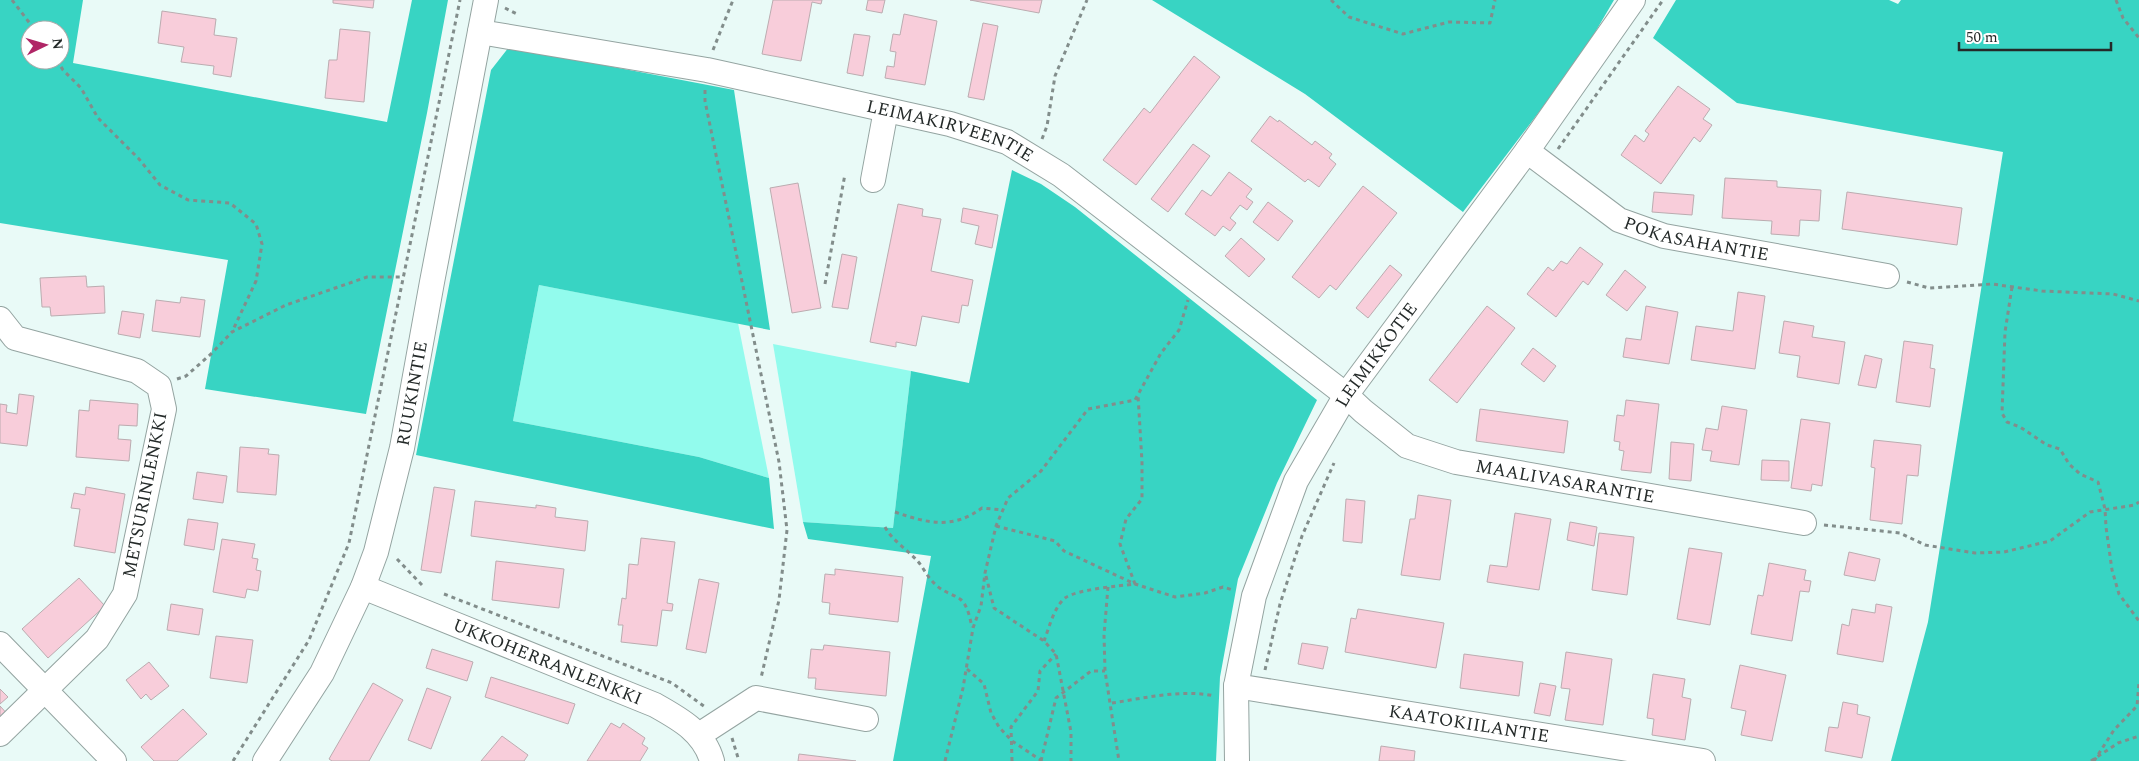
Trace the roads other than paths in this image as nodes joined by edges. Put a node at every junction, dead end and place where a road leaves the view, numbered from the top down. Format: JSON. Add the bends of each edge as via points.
{"nodes":[{"id":1,"x":486,"y":0,"type":"edge"},
{"id":2,"x":1633,"y":0,"type":"edge"},
{"id":3,"x":480,"y":32,"type":"junction"},
{"id":4,"x":886,"y":110,"type":"junction"},
{"id":5,"x":1527,"y":151,"type":"junction"},
{"id":6,"x":873,"y":180,"type":"dead end"},
{"id":7,"x":1887,"y":276,"type":"road end"},
{"id":8,"x":0,"y":319,"type":"edge"},
{"id":9,"x":1346,"y":395,"type":"junction"},
{"id":10,"x":1804,"y":523,"type":"road end"},
{"id":11,"x":363,"y":587,"type":"junction"},
{"id":12,"x":0,"y":644,"type":"edge"},
{"id":13,"x":44,"y":690,"type":"junction"},
{"id":14,"x":1236,"y":693,"type":"junction"},
{"id":15,"x":866,"y":719,"type":"dead end"},
{"id":16,"x":0,"y":734,"type":"edge"},
{"id":17,"x":699,"y":735,"type":"junction"},
{"id":18,"x":114,"y":761,"type":"edge"},
{"id":19,"x":265,"y":761,"type":"edge"},
{"id":20,"x":712,"y":761,"type":"edge"},
{"id":21,"x":1237,"y":761,"type":"edge"},
{"id":22,"x":1703,"y":761,"type":"edge"}],
"edges":[{"from":1,"to":3,"type":"street","name":"RUUKINTIE"},
{"from":2,"to":5,"type":"street","name":"LEIMIKKOTIE"},
{"from":3,"to":4,"type":"street","name":"LEIMAKIRVEENTIE","via":[[707,70]]},
{"from":3,"to":11,"type":"street","name":"RUUKINTIE","via":[[402,448],[376,552]]},
{"from":4,"to":6,"type":"street"},
{"from":4,"to":9,"type":"street","name":"LEIMAKIRVEENTIE","via":[[950,124],[1007,142],[1061,175]]},
{"from":5,"to":7,"type":"street","name":"POKASAHANTIE","via":[[1620,220],[1664,236]]},
{"from":5,"to":9,"type":"street","name":"LEIMIKKOTIE"},
{"from":8,"to":13,"type":"street","name":"METSURINLENKKI","via":[[16,338],[137,371],[159,386],[164,409],[125,594],[97,639]]},
{"from":9,"to":10,"type":"street","name":"MAALIVASARANTIE","via":[[1407,446],[1456,462]]},
{"from":9,"to":14,"type":"street","name":"LEIMIKKOTIE","via":[[1296,480],[1254,596]]},
{"from":11,"to":17,"type":"street","name":"UKKOHERRANLENKKI","via":[[655,705]]},
{"from":11,"to":19,"type":"street","name":"RUUKINTIE","via":[[322,673]]},
{"from":12,"to":13,"type":"street"},
{"from":13,"to":16,"type":"street","name":"METSURINLENKKI"},
{"from":13,"to":18,"type":"street"},
{"from":14,"to":21,"type":"street","name":"LEIMIKKOTIE"},
{"from":14,"to":22,"type":"street","name":"KAATOKIILANTIE","via":[[1260,690]]},
{"from":15,"to":17,"type":"street","via":[[756,698]]},
{"from":17,"to":20,"type":"street","name":"UKKOHERRANLENKKI"}]}
